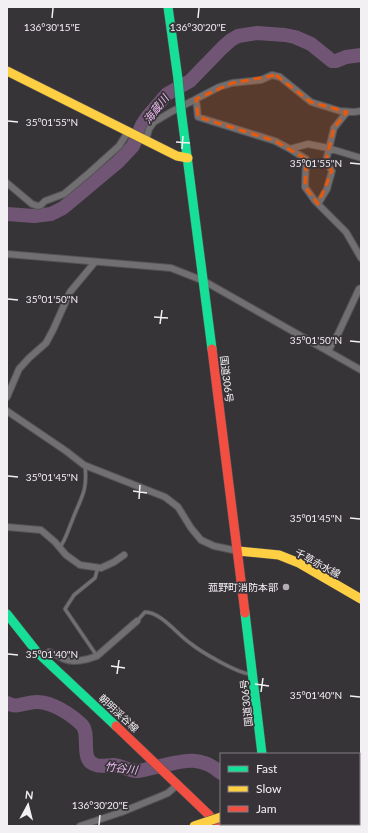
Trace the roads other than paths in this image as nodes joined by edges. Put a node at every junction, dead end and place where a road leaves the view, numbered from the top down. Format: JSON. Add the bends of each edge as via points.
{"nodes":[{"id":1,"x":168,"y":7,"type":"edge"},
{"id":2,"x":7,"y":72,"type":"edge"},
{"id":3,"x":196,"y":99,"type":"junction"},
{"id":4,"x":361,"y":111,"type":"edge"},
{"id":5,"x":347,"y":112,"type":"junction"},
{"id":6,"x":129,"y":132,"type":"junction"},
{"id":7,"x":145,"y":139,"type":"junction"},
{"id":8,"x":290,"y":148,"type":"junction"},
{"id":9,"x":328,"y":148,"type":"junction"},
{"id":10,"x":188,"y":158,"type":"junction"},
{"id":11,"x":361,"y":158,"type":"edge"},
{"id":12,"x":7,"y":183,"type":"edge"},
{"id":13,"x":318,"y":204,"type":"junction"},
{"id":14,"x":7,"y":254,"type":"edge"},
{"id":15,"x":361,"y":258,"type":"edge"},
{"id":16,"x":95,"y":262,"type":"junction"},
{"id":17,"x":204,"y":281,"type":"junction"},
{"id":18,"x":361,"y":288,"type":"edge"},
{"id":19,"x":328,"y":351,"type":"junction"},
{"id":20,"x":361,"y":370,"type":"edge"},
{"id":21,"x":7,"y":397,"type":"edge"},
{"id":22,"x":7,"y":411,"type":"edge"},
{"id":23,"x":84,"y":464,"type":"junction"},
{"id":24,"x":7,"y":527,"type":"edge"},
{"id":25,"x":60,"y":548,"type":"junction"},
{"id":26,"x":238,"y":551,"type":"junction"},
{"id":27,"x":124,"y":555,"type":"dead end"},
{"id":28,"x":98,"y":567,"type":"junction"},
{"id":29,"x":361,"y":599,"type":"edge"},
{"id":30,"x":7,"y":614,"type":"edge"},
{"id":31,"x":137,"y":621,"type":"joint"},
{"id":32,"x":11,"y":625,"type":"edge"},
{"id":33,"x":96,"y":656,"type":"junction"},
{"id":34,"x":43,"y":657,"type":"junction"},
{"id":35,"x":254,"y":675,"type":"junction"},
{"id":36,"x":262,"y":753,"type":"edge"},
{"id":37,"x":178,"y":785,"type":"junction"},
{"id":38,"x":220,"y":818,"type":"edge"},
{"id":39,"x":80,"y":826,"type":"edge"},
{"id":40,"x":194,"y":826,"type":"edge"},
{"id":41,"x":218,"y":826,"type":"edge"}],
"edges":[{"from":1,"to":10,"type":"main road","name":"国道306号","bridge":true},
{"from":2,"to":6,"type":"main road"},
{"from":3,"to":5,"type":"street","via":[[232,83],[261,80],[276,75],[311,102]]},
{"from":3,"to":7,"type":"street","via":[[154,122]]},
{"from":3,"to":8,"type":"street","via":[[198,117]]},
{"from":4,"to":5,"type":"street"},
{"from":5,"to":9,"type":"street","via":[[334,128]]},
{"from":6,"to":7,"type":"main road"},
{"from":6,"to":12,"type":"street","via":[[119,146],[64,194],[41,205],[32,204]]},
{"from":7,"to":10,"type":"main road","via":[[177,156]]},
{"from":8,"to":9,"type":"street","via":[[308,144]]},
{"from":8,"to":13,"type":"street","via":[[306,159],[305,187]]},
{"from":9,"to":11,"type":"street"},
{"from":9,"to":13,"type":"street","via":[[326,161],[332,171],[327,189]]},
{"from":10,"to":17,"type":"main road","name":"国道306号"},
{"from":13,"to":15,"type":"street","via":[[346,232]]},
{"from":14,"to":16,"type":"street"},
{"from":16,"to":17,"type":"street","via":[[171,268]]},
{"from":16,"to":21,"type":"street","via":[[70,292],[46,344],[19,369]]},
{"from":17,"to":19,"type":"street"},
{"from":17,"to":26,"type":"main road","name":"国道306号"},
{"from":18,"to":19,"type":"street"},
{"from":19,"to":20,"type":"street"},
{"from":22,"to":23,"type":"street"},
{"from":23,"to":25,"type":"lane","via":[[85,490]]},
{"from":23,"to":26,"type":"street","via":[[165,497],[178,507],[201,540],[214,546]]},
{"from":24,"to":25,"type":"street","via":[[41,530]]},
{"from":25,"to":28,"type":"street","via":[[80,565]]},
{"from":26,"to":29,"type":"main road","name":"千草赤水線","via":[[279,555]]},
{"from":26,"to":35,"type":"main road","name":"国道306号"},
{"from":27,"to":28,"type":"street","via":[[101,568]]},
{"from":28,"to":33,"type":"lane","via":[[94,578],[74,595],[65,609]]},
{"from":30,"to":32,"type":"main road","name":"朝明渓谷線"},
{"from":31,"to":33,"type":"street"},
{"from":31,"to":35,"type":"lane","via":[[145,612],[150,613],[170,625],[190,644],[239,672]]},
{"from":32,"to":34,"type":"main road","name":"朝明渓谷線"},
{"from":33,"to":34,"type":"street","via":[[73,661],[49,652]]},
{"from":34,"to":37,"type":"main road","name":"朝明渓谷線"},
{"from":35,"to":36,"type":"main road","name":"国道306号"},
{"from":37,"to":39,"type":"street","via":[[161,796]]},
{"from":37,"to":41,"type":"main road","name":"朝明渓谷線"},
{"from":38,"to":40,"type":"main road","bridge":true}]}
